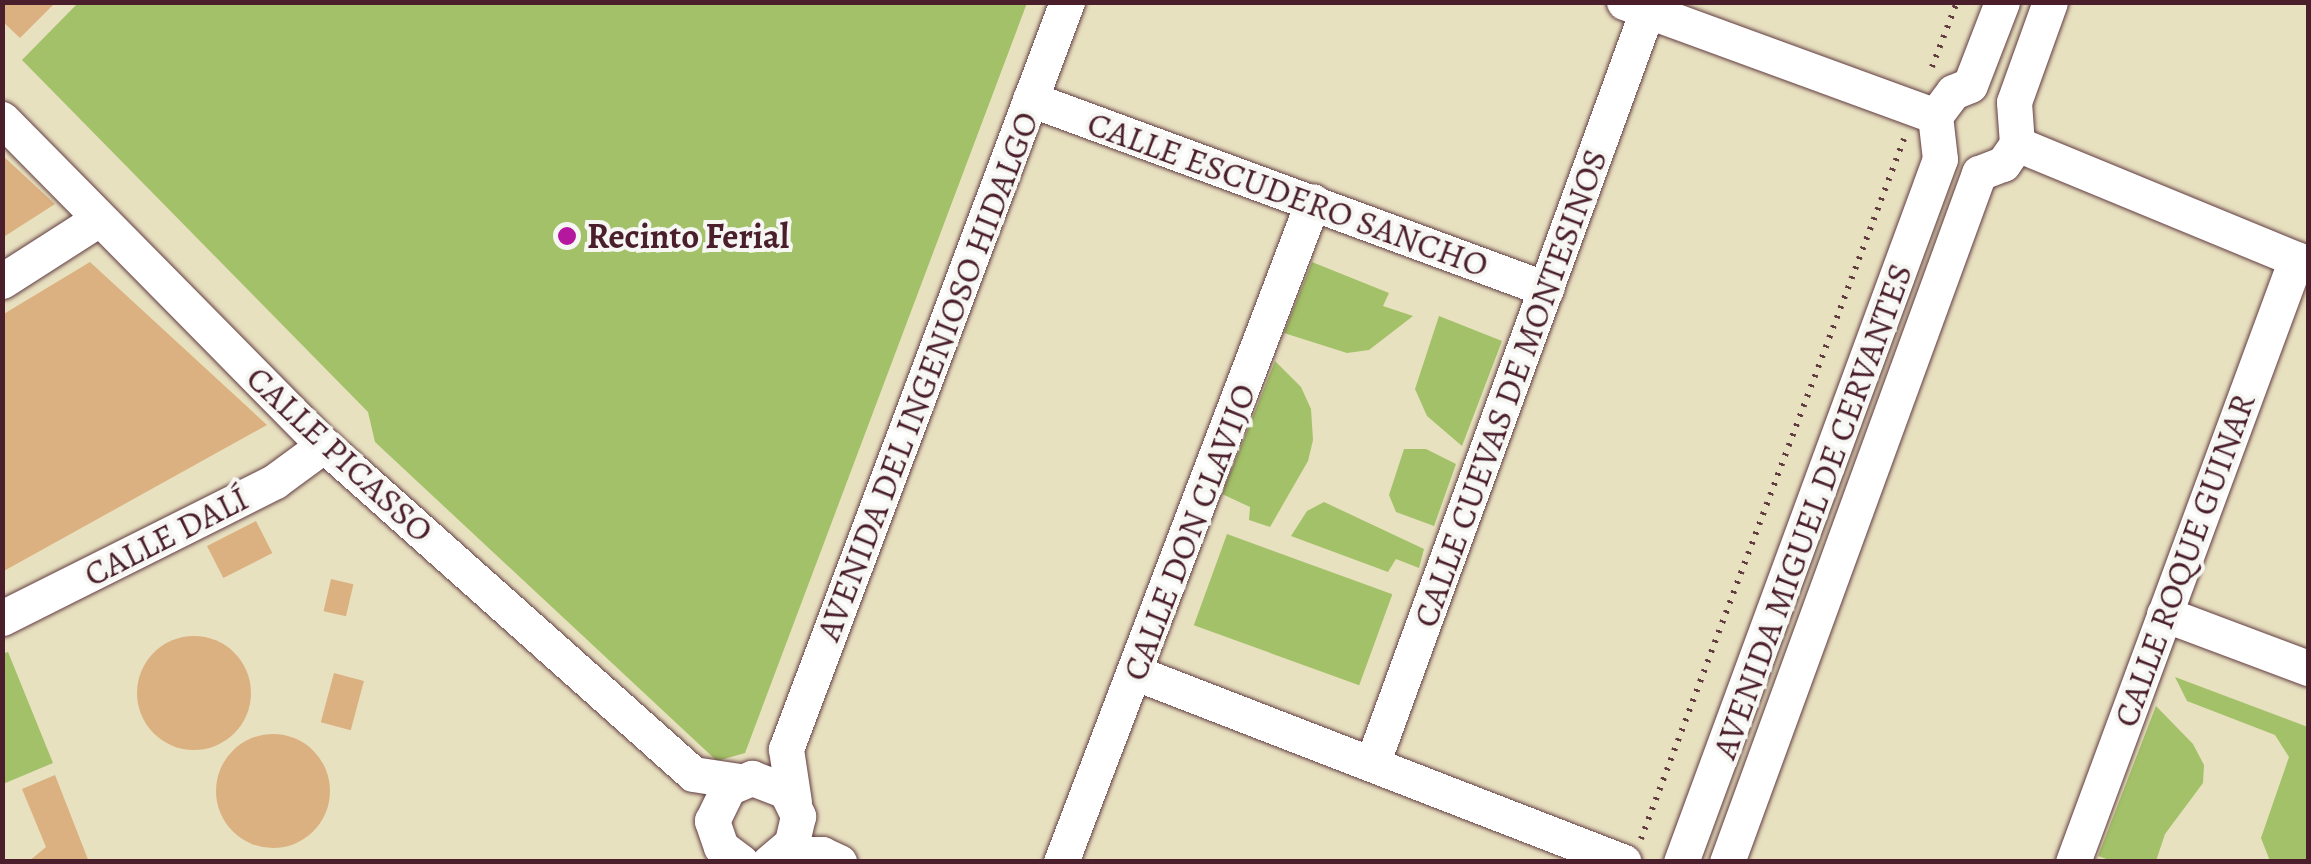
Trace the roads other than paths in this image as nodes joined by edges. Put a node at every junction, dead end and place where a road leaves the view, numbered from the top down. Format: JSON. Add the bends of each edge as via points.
{"nodes":[{"id":1,"x":1067,"y":2,"type":"edge"},
{"id":2,"x":2002,"y":2,"type":"edge"},
{"id":3,"x":2050,"y":2,"type":"edge"},
{"id":4,"x":1635,"y":7,"type":"edge"},
{"id":5,"x":1970,"y":85,"type":"junction"},
{"id":6,"x":1030,"y":99,"type":"junction"},
{"id":7,"x":2014,"y":102,"type":"junction"},
{"id":8,"x":1925,"y":112,"type":"junction"},
{"id":9,"x":2,"y":119,"type":"edge"},
{"id":10,"x":2016,"y":144,"type":"junction"},
{"id":11,"x":1940,"y":160,"type":"junction"},
{"id":12,"x":1979,"y":173,"type":"junction"},
{"id":13,"x":1313,"y":201,"type":"junction"},
{"id":14,"x":99,"y":219,"type":"junction"},
{"id":15,"x":2302,"y":261,"type":"edge"},
{"id":16,"x":2,"y":282,"type":"edge"},
{"id":17,"x":1546,"y":289,"type":"junction"},
{"id":18,"x":324,"y":445,"type":"junction"},
{"id":19,"x":2164,"y":614,"type":"junction"},
{"id":20,"x":2,"y":618,"type":"edge"},
{"id":21,"x":2308,"y":668,"type":"edge"},
{"id":22,"x":1136,"y":673,"type":"junction"},
{"id":23,"x":786,"y":750,"type":"junction"},
{"id":24,"x":1372,"y":764,"type":"junction"},
{"id":25,"x":693,"y":774,"type":"junction"},
{"id":26,"x":746,"y":780,"type":"junction"},
{"id":27,"x":796,"y":809,"type":"junction"},
{"id":28,"x":724,"y":848,"type":"edge"},
{"id":29,"x":1631,"y":852,"type":"edge"},
{"id":30,"x":830,"y":858,"type":"edge"},
{"id":31,"x":773,"y":860,"type":"edge"},
{"id":32,"x":1061,"y":862,"type":"edge"},
{"id":33,"x":1681,"y":862,"type":"edge"},
{"id":34,"x":1727,"y":862,"type":"edge"},
{"id":35,"x":2073,"y":862,"type":"edge"}],
"edges":[{"from":1,"to":6,"type":"street","name":"AVENIDA DEL INGENIOSO HIDALGO"},
{"from":2,"to":5,"type":"street"},
{"from":3,"to":7,"type":"street"},
{"from":4,"to":8,"type":"street"},
{"from":4,"to":17,"type":"street","name":"CALLE CUEVAS DE MONTESINOS"},
{"from":5,"to":7,"type":"street","via":[[2000,90]]},
{"from":5,"to":8,"type":"street"},
{"from":6,"to":13,"type":"street","name":"CALLE ESCUDERO SANCHO"},
{"from":6,"to":23,"type":"street","name":"AVENIDA DEL INGENIOSO HIDALGO"},
{"from":7,"to":10,"type":"street"},
{"from":8,"to":11,"type":"street","name":"AVENIDA MIGUEL DE CERVANTES"},
{"from":9,"to":14,"type":"street","name":"CALLE PICASSO"},
{"from":10,"to":12,"type":"street","via":[[2002,164]]},
{"from":10,"to":15,"type":"street"},
{"from":11,"to":12,"type":"street","via":[[1958,174]]},
{"from":11,"to":33,"type":"street","name":"AVENIDA MIGUEL DE CERVANTES"},
{"from":12,"to":34,"type":"street","name":"AVENIDA MIGUEL DE CERVANTES"},
{"from":13,"to":17,"type":"street","name":"CALLE ESCUDERO SANCHO"},
{"from":13,"to":22,"type":"street","name":"CALLE DON CLAVIJO"},
{"from":14,"to":16,"type":"street"},
{"from":14,"to":18,"type":"street","name":"CALLE PICASSO"},
{"from":15,"to":19,"type":"street","name":"CALLE ROQUE GUINAR"},
{"from":17,"to":24,"type":"street","name":"CALLE CUEVAS DE MONTESINOS"},
{"from":18,"to":20,"type":"street","name":"CALLE DALÍ","via":[[275,482]]},
{"from":18,"to":25,"type":"street","name":"CALLE PICASSO"},
{"from":19,"to":21,"type":"street"},
{"from":19,"to":35,"type":"street","name":"CALLE ROQUE GUINAR"},
{"from":22,"to":24,"type":"street"},
{"from":22,"to":32,"type":"street","name":"CALLE DON CLAVIJO"},
{"from":23,"to":26,"type":"street","name":"AVENIDA DEL INGENIOSO HIDALGO"},
{"from":23,"to":27,"type":"street","name":"AVENIDA DEL INGENIOSO HIDALGO"},
{"from":24,"to":29,"type":"street"},
{"from":25,"to":26,"type":"street"},
{"from":25,"to":28,"type":"street","name":"CALLE PICASSO"},
{"from":26,"to":27,"type":"street","via":[[777,784]]},
{"from":26,"to":28,"type":"street","name":"AVENIDA DEL INGENIOSO HIDALGO","via":[[720,797]]},
{"from":27,"to":30,"type":"street"},
{"from":27,"to":31,"type":"street"},
{"from":30,"to":31,"type":"street"}]}
